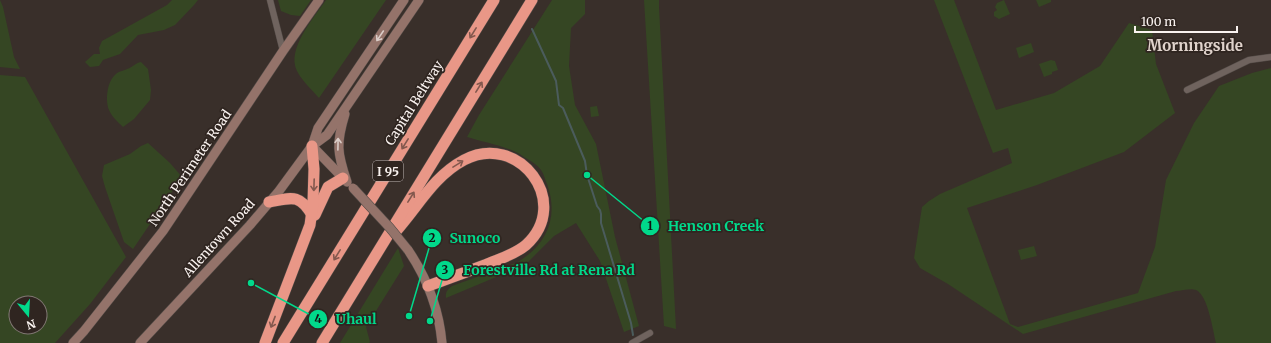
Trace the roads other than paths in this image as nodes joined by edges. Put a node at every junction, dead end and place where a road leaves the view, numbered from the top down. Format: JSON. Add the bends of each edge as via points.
{"nodes":[{"id":1,"x":270,"y":0,"type":"edge"},
{"id":2,"x":319,"y":0,"type":"edge"},
{"id":3,"x":404,"y":0,"type":"edge"},
{"id":4,"x":419,"y":0,"type":"edge"},
{"id":5,"x":494,"y":0,"type":"edge"},
{"id":6,"x":532,"y":0,"type":"edge"},
{"id":7,"x":283,"y":51,"type":"junction"},
{"id":8,"x":1271,"y":57,"type":"edge"},
{"id":9,"x":1187,"y":90,"type":"dead end"},
{"id":10,"x":348,"y":104,"type":"junction"},
{"id":11,"x":312,"y":146,"type":"junction"},
{"id":12,"x":348,"y":183,"type":"junction"},
{"id":13,"x":270,"y":202,"type":"junction"},
{"id":14,"x":311,"y":220,"type":"junction"},
{"id":15,"x":376,"y":254,"type":"junction"},
{"id":16,"x":428,"y":286,"type":"junction"},
{"id":17,"x":650,"y":333,"type":"dead end"},
{"id":18,"x":73,"y":343,"type":"edge"},
{"id":19,"x":140,"y":343,"type":"edge"},
{"id":20,"x":265,"y":343,"type":"edge"},
{"id":21,"x":283,"y":343,"type":"edge"},
{"id":22,"x":322,"y":343,"type":"edge"},
{"id":23,"x":442,"y":343,"type":"edge"},
{"id":24,"x":632,"y":343,"type":"edge"}],
"edges":[{"from":1,"to":7,"type":"street"},
{"from":2,"to":7,"type":"main road","name":"North Perimeter Road"},
{"from":3,"to":11,"type":"main road","name":"Allentown Road","one_way":true,"via":[[318,128]]},
{"from":4,"to":10,"type":"main road","name":"Allentown Road"},
{"from":5,"to":21,"type":"highway","name":"Capital Beltway","number":"I 95","one_way":true},
{"from":15,"to":6,"type":"highway","number":"I 95","one_way":true},
{"from":7,"to":18,"type":"main road","name":"North Perimeter Road","via":[[164,231]]},
{"from":8,"to":9,"type":"street","via":[[1249,60]]},
{"from":10,"to":11,"type":"main road","name":"Allentown Road","via":[[327,135]]},
{"from":12,"to":10,"type":"main road","one_way":true,"via":[[339,156],[338,144]]},
{"from":11,"to":12,"type":"main road"},
{"from":11,"to":13,"type":"main road","name":"Allentown Road"},
{"from":11,"to":14,"type":"highway","one_way":true,"via":[[314,165]]},
{"from":12,"to":14,"type":"highway","via":[[328,187]]},
{"from":12,"to":16,"type":"main road","bridge":true,"via":[[408,250]]},
{"from":13,"to":14,"type":"highway","via":[[296,198],[305,204]]},
{"from":13,"to":19,"type":"main road","name":"Allentown Road"},
{"from":14,"to":20,"type":"highway","one_way":true},
{"from":15,"to":16,"type":"highway","one_way":true,"via":[[413,212],[430,188],[445,172],[458,164],[474,156],[491,154],[508,157],[524,165],[538,182],[544,200],[542,220],[530,240],[520,250]]},
{"from":15,"to":22,"type":"highway","number":"I 95"},
{"from":16,"to":23,"type":"main road","via":[[437,312]]},
{"from":17,"to":24,"type":"street"}]}
